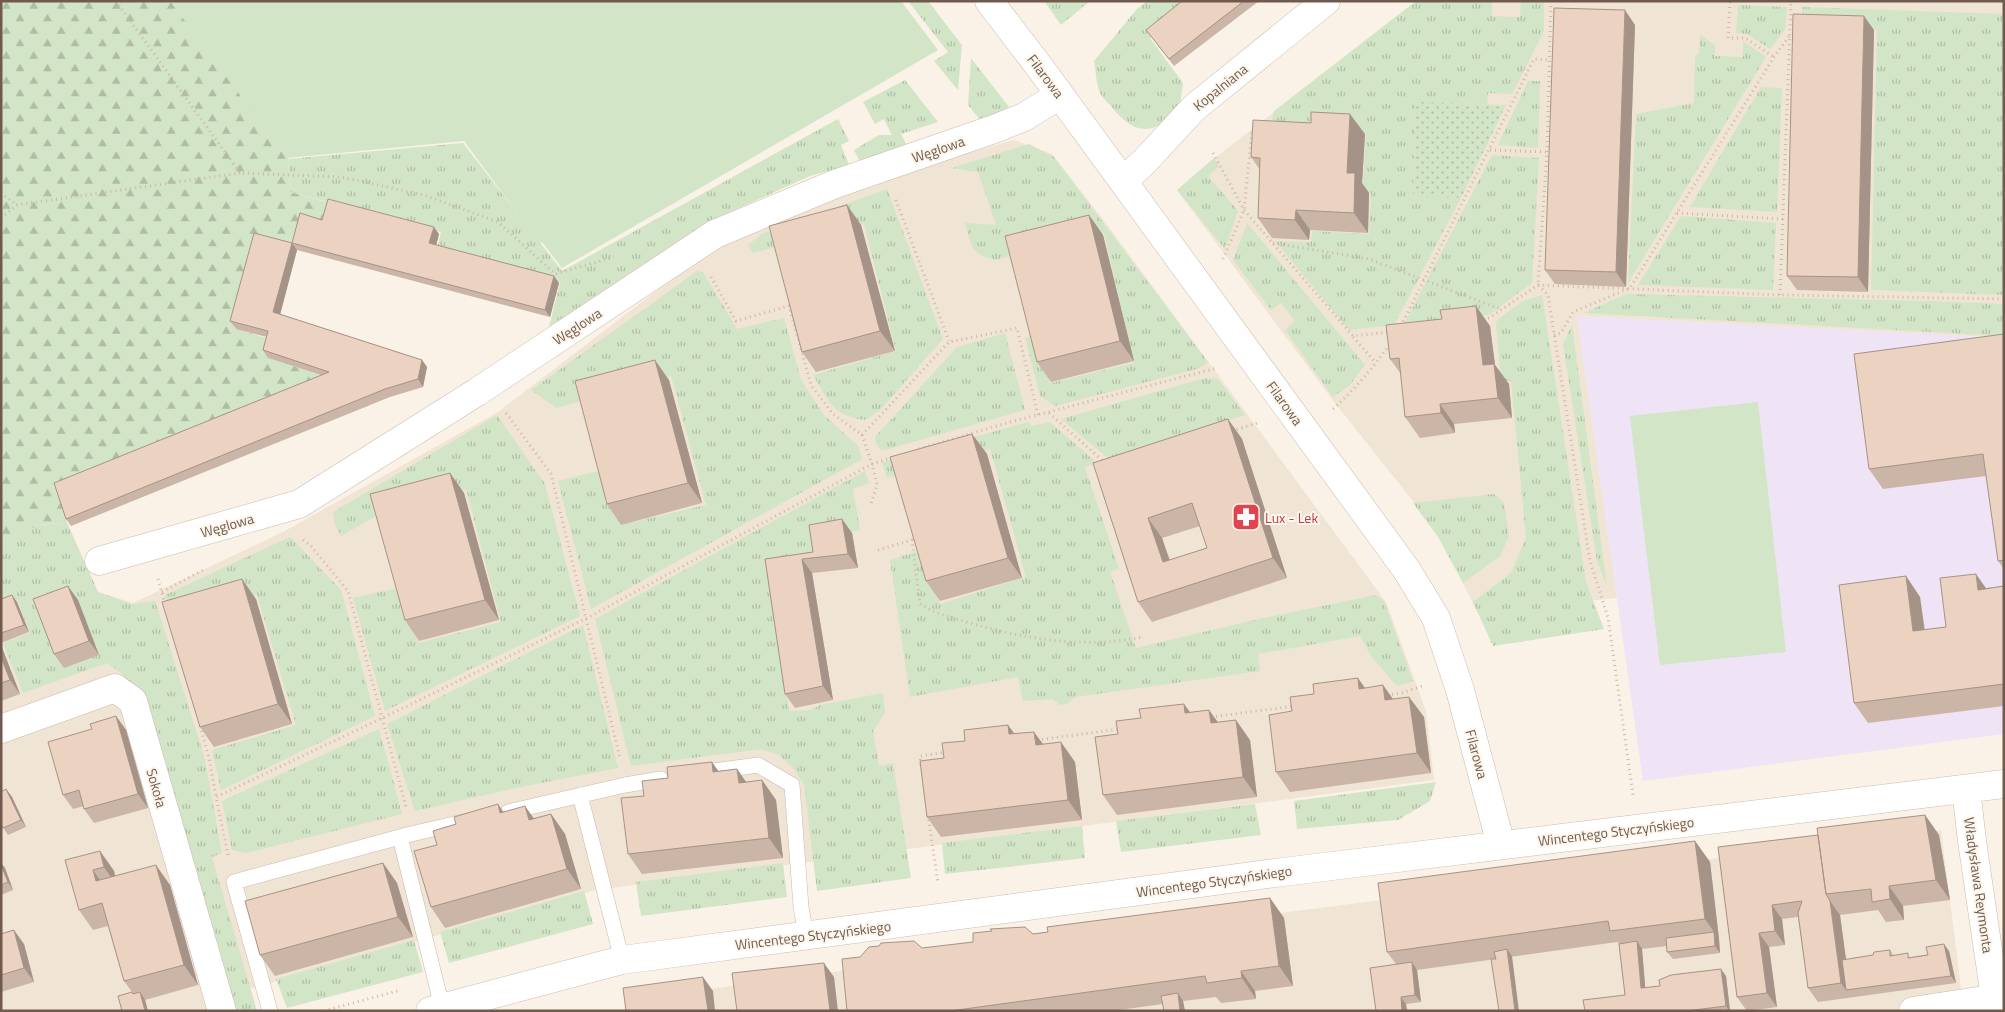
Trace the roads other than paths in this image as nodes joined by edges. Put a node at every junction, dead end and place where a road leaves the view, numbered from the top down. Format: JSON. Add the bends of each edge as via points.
{"nodes":[{"id":1,"x":989,"y":1,"type":"edge"},
{"id":2,"x":1326,"y":1,"type":"edge"},
{"id":3,"x":1060,"y":95,"type":"junction"},
{"id":4,"x":1123,"y":181,"type":"junction"},
{"id":5,"x":99,"y":562,"type":"dead end"},
{"id":6,"x":1,"y":729,"type":"edge"},
{"id":7,"x":2004,"y":784,"type":"edge"},
{"id":8,"x":1966,"y":789,"type":"junction"},
{"id":9,"x":580,"y":795,"type":"junction"},
{"id":10,"x":400,"y":837,"type":"junction"},
{"id":11,"x":1501,"y":845,"type":"junction"},
{"id":12,"x":806,"y":936,"type":"junction"},
{"id":13,"x":622,"y":960,"type":"junction"},
{"id":14,"x":1999,"y":1002,"type":"edge"},
{"id":15,"x":485,"y":1003,"type":"edge"},
{"id":16,"x":436,"y":1009,"type":"edge"},
{"id":17,"x":222,"y":1011,"type":"edge"},
{"id":18,"x":270,"y":1011,"type":"edge"},
{"id":19,"x":1913,"y":1011,"type":"edge"}],
"edges":[{"from":1,"to":3,"type":"street","name":"Filarowa"},
{"from":2,"to":4,"type":"street","name":"Kopalniana","via":[[1194,108]]},
{"from":3,"to":4,"type":"street","name":"Filarowa"},
{"from":3,"to":5,"type":"street","name":"Węglowa","via":[[1024,117],[997,128],[835,184],[715,234],[486,386],[299,504]]},
{"from":4,"to":11,"type":"street","name":"Filarowa","via":[[1406,569],[1436,618],[1460,690]]},
{"from":6,"to":17,"type":"street","name":"Sokoła","via":[[115,688],[133,701]]},
{"from":7,"to":8,"type":"street","name":"Wincentego Styczyńskiego"},
{"from":8,"to":11,"type":"street","name":"Wincentego Styczyńskiego"},
{"from":8,"to":14,"type":"street","name":"Władysława Reymonta"},
{"from":9,"to":10,"type":"lane"},
{"from":9,"to":12,"type":"lane","via":[[758,764],[792,785]]},
{"from":9,"to":13,"type":"lane"},
{"from":10,"to":16,"type":"lane"},
{"from":10,"to":18,"type":"lane","via":[[234,882]]},
{"from":11,"to":12,"type":"street","name":"Wincentego Styczyńskiego"},
{"from":12,"to":13,"type":"street","name":"Wincentego Styczyńskiego"},
{"from":13,"to":15,"type":"street","name":"Wincentego Styczyńskiego"},
{"from":14,"to":19,"type":"street"},
{"from":15,"to":16,"type":"street","name":"Wincentego Styczyńskiego"}]}
